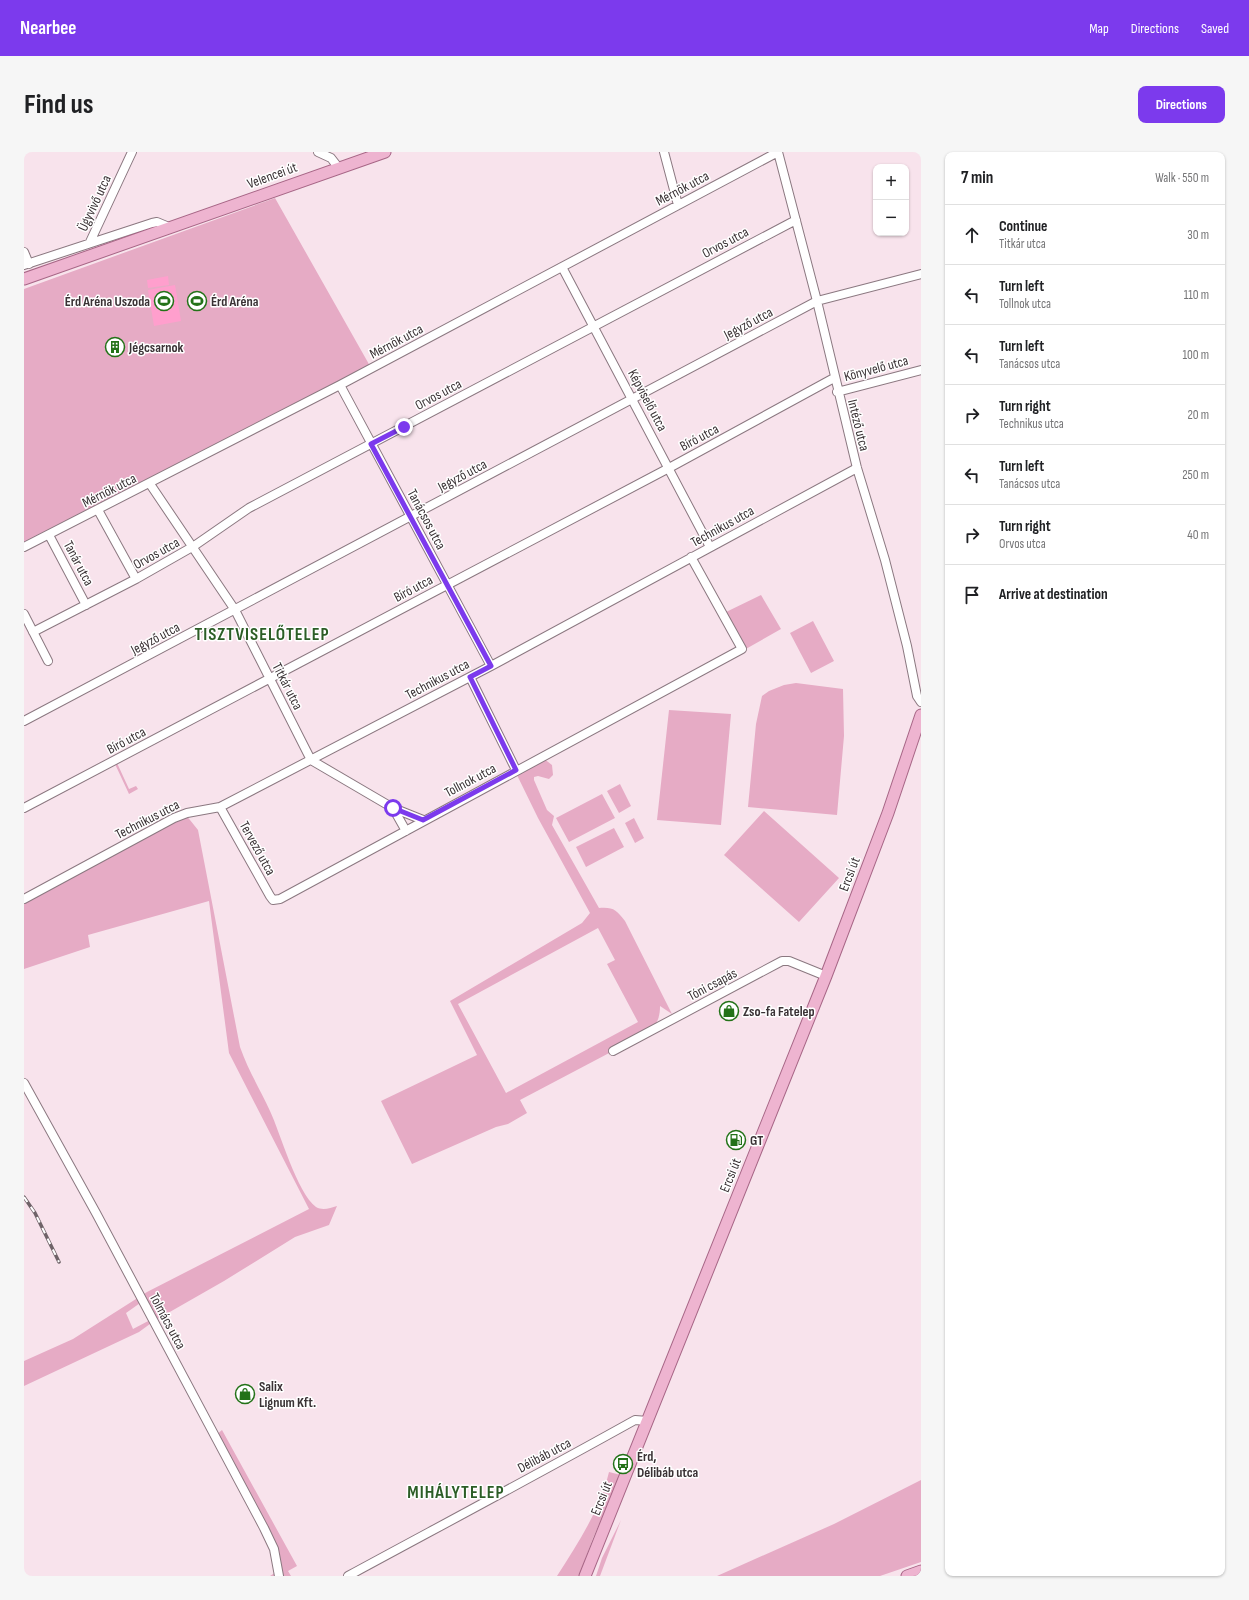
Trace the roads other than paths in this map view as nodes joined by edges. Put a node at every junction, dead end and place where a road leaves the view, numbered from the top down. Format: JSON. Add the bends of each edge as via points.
{"nodes":[{"id":1,"x":132,"y":152,"type":"edge"},
{"id":2,"x":318,"y":152,"type":"edge"},
{"id":3,"x":385,"y":152,"type":"edge"},
{"id":4,"x":664,"y":152,"type":"edge"},
{"id":5,"x":778,"y":152,"type":"edge"},
{"id":6,"x":338,"y":168,"type":"junction"},
{"id":7,"x":678,"y":205,"type":"junction"},
{"id":8,"x":796,"y":220,"type":"junction"},
{"id":9,"x":169,"y":227,"type":"junction"},
{"id":10,"x":90,"y":242,"type":"junction"},
{"id":11,"x":24,"y":252,"type":"edge"},
{"id":12,"x":26,"y":265,"type":"edge"},
{"id":13,"x":562,"y":267,"type":"junction"},
{"id":14,"x":921,"y":274,"type":"edge"},
{"id":15,"x":24,"y":280,"type":"edge"},
{"id":16,"x":817,"y":301,"type":"junction"},
{"id":17,"x":593,"y":325,"type":"junction"},
{"id":18,"x":921,"y":370,"type":"edge"},
{"id":19,"x":834,"y":378,"type":"junction"},
{"id":20,"x":340,"y":385,"type":"junction"},
{"id":21,"x":837,"y":392,"type":"junction"},
{"id":22,"x":632,"y":400,"type":"junction"},
{"id":23,"x":371,"y":444,"type":"junction"},
{"id":24,"x":669,"y":468,"type":"junction"},
{"id":25,"x":856,"y":468,"type":"junction"},
{"id":26,"x":150,"y":484,"type":"junction"},
{"id":27,"x":98,"y":510,"type":"junction"},
{"id":28,"x":411,"y":517,"type":"junction"},
{"id":29,"x":49,"y":534,"type":"junction"},
{"id":30,"x":194,"y":546,"type":"junction"},
{"id":31,"x":24,"y":547,"type":"edge"},
{"id":32,"x":710,"y":547,"type":"junction"},
{"id":33,"x":691,"y":557,"type":"junction"},
{"id":34,"x":136,"y":579,"type":"junction"},
{"id":35,"x":448,"y":584,"type":"junction"},
{"id":36,"x":86,"y":605,"type":"junction"},
{"id":37,"x":235,"y":610,"type":"junction"},
{"id":38,"x":24,"y":614,"type":"edge"},
{"id":39,"x":33,"y":632,"type":"junction"},
{"id":40,"x":48,"y":661,"type":"dead end"},
{"id":41,"x":491,"y":666,"type":"junction"},
{"id":42,"x":470,"y":677,"type":"junction"},
{"id":43,"x":270,"y":678,"type":"junction"},
{"id":44,"x":921,"y":702,"type":"edge"},
{"id":45,"x":24,"y":721,"type":"edge"},
{"id":46,"x":920,"y":722,"type":"edge"},
{"id":47,"x":312,"y":760,"type":"junction"},
{"id":48,"x":516,"y":770,"type":"junction"},
{"id":49,"x":220,"y":807,"type":"junction"},
{"id":50,"x":24,"y":808,"type":"edge"},
{"id":51,"x":393,"y":808,"type":"junction"},
{"id":52,"x":423,"y":820,"type":"junction"},
{"id":53,"x":406,"y":831,"type":"junction"},
{"id":54,"x":24,"y":899,"type":"edge"},
{"id":55,"x":274,"y":900,"type":"joint"},
{"id":56,"x":826,"y":976,"type":"junction"},
{"id":57,"x":613,"y":1051,"type":"dead end"},
{"id":58,"x":24,"y":1083,"type":"edge"},
{"id":59,"x":648,"y":1421,"type":"junction"},
{"id":60,"x":921,"y":1571,"type":"edge"},
{"id":61,"x":279,"y":1576,"type":"edge"},
{"id":62,"x":348,"y":1576,"type":"edge"},
{"id":63,"x":585,"y":1576,"type":"edge"},
{"id":64,"x":907,"y":1576,"type":"edge"}],
"edges":[{"from":1,"to":10,"type":"street","name":"Ügyvivő utca"},
{"from":2,"to":6,"type":"street","via":[[331,158]]},
{"from":3,"to":6,"type":"main road","name":"Velencei út"},
{"from":4,"to":7,"type":"street"},
{"from":5,"to":7,"type":"street","name":"Mérnök utca"},
{"from":5,"to":8,"type":"street","name":"Intéző utca"},
{"from":6,"to":9,"type":"main road","name":"Velencei út"},
{"from":7,"to":13,"type":"street","name":"Mérnök utca"},
{"from":8,"to":16,"type":"street","name":"Intéző utca"},
{"from":8,"to":17,"type":"street","name":"Orvos utca"},
{"from":9,"to":10,"type":"street","via":[[161,222],[152,222]]},
{"from":9,"to":15,"type":"main road","name":"Velencei út"},
{"from":10,"to":12,"type":"street"},
{"from":11,"to":12,"type":"street"},
{"from":13,"to":17,"type":"street","name":"Képviselő utca"},
{"from":13,"to":20,"type":"street","name":"Mérnök utca"},
{"from":14,"to":16,"type":"street","name":"Jegyző utca"},
{"from":16,"to":19,"type":"street","name":"Intéző utca"},
{"from":16,"to":22,"type":"street","name":"Jegyző utca"},
{"from":17,"to":22,"type":"street","name":"Képviselő utca"},
{"from":17,"to":23,"type":"street","name":"Orvos utca"},
{"from":18,"to":21,"type":"street","name":"Könyvelő utca"},
{"from":19,"to":21,"type":"street","name":"Intéző utca"},
{"from":19,"to":24,"type":"street","name":"Bíró utca"},
{"from":20,"to":23,"type":"street","name":"Tanácsos utca"},
{"from":20,"to":26,"type":"street","name":"Mérnök utca"},
{"from":21,"to":25,"type":"street","name":"Intéző utca"},
{"from":22,"to":24,"type":"street","name":"Képviselő utca"},
{"from":22,"to":28,"type":"street","name":"Jegyző utca"},
{"from":23,"to":28,"type":"street","name":"Tanácsos utca"},
{"from":23,"to":30,"type":"street","name":"Orvos utca","via":[[249,508]]},
{"from":24,"to":32,"type":"street","name":"Képviselő utca"},
{"from":24,"to":35,"type":"street","name":"Bíró utca"},
{"from":25,"to":32,"type":"street","name":"Technikus utca"},
{"from":25,"to":44,"type":"street","name":"Intéző utca","via":[[887,568],[916,691]]},
{"from":26,"to":27,"type":"street","name":"Mérnök utca"},
{"from":26,"to":30,"type":"street","name":"Titkár utca"},
{"from":27,"to":29,"type":"street","name":"Mérnök utca"},
{"from":27,"to":34,"type":"street"},
{"from":28,"to":35,"type":"street","name":"Tanácsos utca"},
{"from":28,"to":37,"type":"street","name":"Jegyző utca"},
{"from":29,"to":31,"type":"street","name":"Mérnök utca"},
{"from":29,"to":36,"type":"street","name":"Tanár utca"},
{"from":30,"to":34,"type":"street","name":"Orvos utca"},
{"from":30,"to":37,"type":"street","name":"Titkár utca"},
{"from":32,"to":33,"type":"street","name":"Technikus utca"},
{"from":33,"to":41,"type":"street","name":"Technikus utca"},
{"from":33,"to":48,"type":"street","name":"Tollnok utca","via":[[742,649]]},
{"from":34,"to":36,"type":"street","name":"Orvos utca"},
{"from":35,"to":41,"type":"street","name":"Tanácsos utca"},
{"from":35,"to":43,"type":"street","name":"Bíró utca"},
{"from":36,"to":39,"type":"street","name":"Orvos utca"},
{"from":37,"to":43,"type":"street","name":"Titkár utca"},
{"from":37,"to":45,"type":"street","name":"Jegyző utca"},
{"from":38,"to":39,"type":"street"},
{"from":39,"to":40,"type":"street"},
{"from":41,"to":42,"type":"street","name":"Technikus utca"},
{"from":42,"to":47,"type":"street","name":"Technikus utca"},
{"from":42,"to":48,"type":"street"},
{"from":43,"to":47,"type":"street","name":"Titkár utca"},
{"from":43,"to":50,"type":"street","name":"Bíró utca"},
{"from":46,"to":56,"type":"main road","name":"Ercsi út"},
{"from":47,"to":49,"type":"street","name":"Technikus utca"},
{"from":47,"to":51,"type":"street"},
{"from":48,"to":52,"type":"street","name":"Tollnok utca"},
{"from":49,"to":54,"type":"street","name":"Technikus utca","via":[[186,813],[174,818]]},
{"from":49,"to":55,"type":"street","name":"Tervező utca"},
{"from":51,"to":52,"type":"street"},
{"from":51,"to":53,"type":"street"},
{"from":52,"to":53,"type":"street","name":"Tollnok utca"},
{"from":53,"to":55,"type":"street","name":"Tollnok utca"},
{"from":56,"to":57,"type":"street","name":"Tóni csapás","via":[[789,961],[782,961]]},
{"from":56,"to":59,"type":"main road","name":"Ercsi út"},
{"from":58,"to":61,"type":"street","name":"Tolmács utca","via":[[264,1528],[276,1558]]},
{"from":59,"to":62,"type":"street","name":"Délibáb utca","via":[[635,1420]]},
{"from":59,"to":63,"type":"main road","name":"Ercsi út"},
{"from":60,"to":64,"type":"main road"}]}
